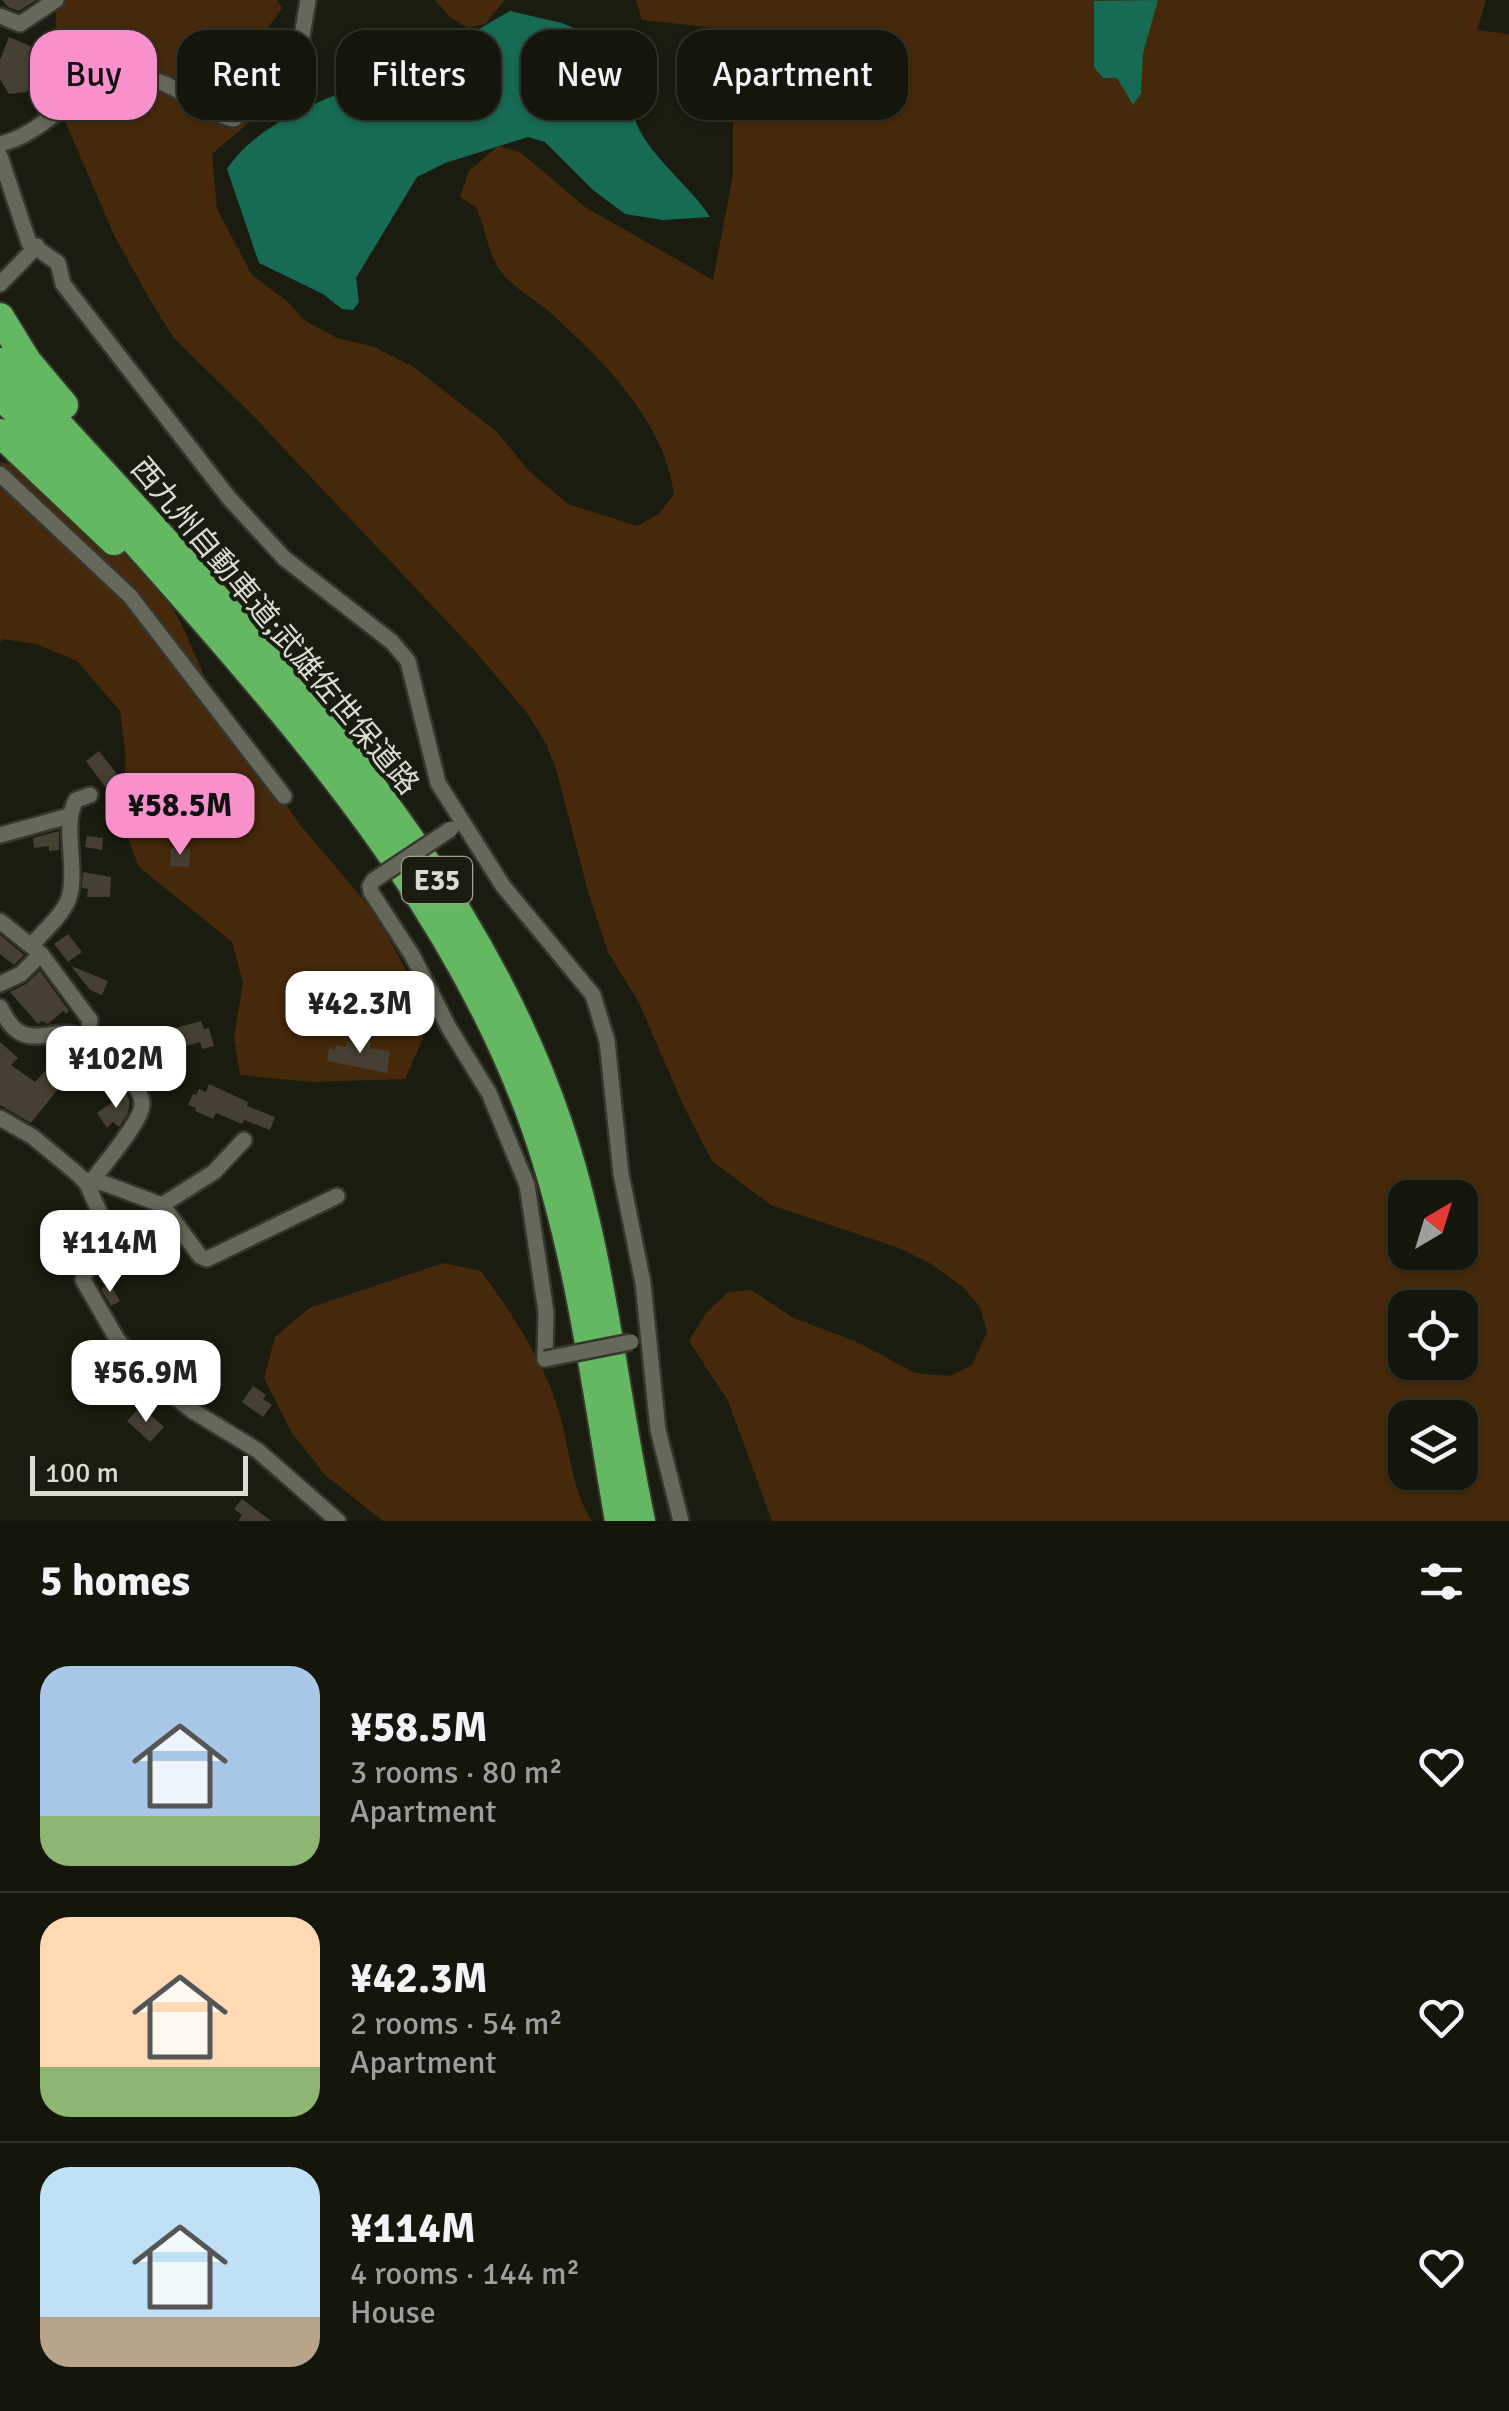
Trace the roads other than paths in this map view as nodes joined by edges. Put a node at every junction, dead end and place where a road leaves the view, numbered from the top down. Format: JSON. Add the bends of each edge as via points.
{"nodes":[{"id":1,"x":56,"y":0,"type":"edge"},
{"id":2,"x":308,"y":0,"type":"edge"},
{"id":3,"x":0,"y":16,"type":"edge"},
{"id":4,"x":0,"y":144,"type":"edge"},
{"id":5,"x":0,"y":156,"type":"edge"},
{"id":6,"x":34,"y":249,"type":"junction"},
{"id":7,"x":0,"y":284,"type":"edge"},
{"id":8,"x":0,"y":317,"type":"edge"},
{"id":9,"x":0,"y":362,"type":"edge"},
{"id":10,"x":0,"y":394,"type":"edge"},
{"id":11,"x":0,"y":433,"type":"edge"},
{"id":12,"x":0,"y":474,"type":"edge"},
{"id":13,"x":227,"y":628,"type":"junction"},
{"id":14,"x":90,"y":794,"type":"dead end"},
{"id":15,"x":284,"y":796,"type":"dead end"},
{"id":16,"x":69,"y":816,"type":"junction"},
{"id":17,"x":455,"y":825,"type":"junction"},
{"id":18,"x":0,"y":836,"type":"edge"},
{"id":19,"x":0,"y":921,"type":"edge"},
{"id":20,"x":36,"y":950,"type":"junction"},
{"id":21,"x":0,"y":984,"type":"edge"},
{"id":22,"x":0,"y":1008,"type":"edge"},
{"id":23,"x":88,"y":1038,"type":"junction"},
{"id":24,"x":0,"y":1118,"type":"edge"},
{"id":25,"x":244,"y":1140,"type":"dead end"},
{"id":26,"x":87,"y":1180,"type":"junction"},
{"id":27,"x":337,"y":1196,"type":"dead end"},
{"id":28,"x":162,"y":1205,"type":"junction"},
{"id":29,"x":639,"y":1340,"type":"junction"},
{"id":30,"x":338,"y":1521,"type":"edge"},
{"id":31,"x":619,"y":1521,"type":"edge"},
{"id":32,"x":641,"y":1521,"type":"edge"},
{"id":33,"x":681,"y":1521,"type":"edge"}],
"edges":[{"from":1,"to":3,"type":"street","via":[[20,24]]},
{"from":2,"to":4,"type":"street","via":[[302,59],[234,119],[166,83],[122,75],[73,98],[37,129]]},
{"from":5,"to":6,"type":"street"},
{"from":6,"to":7,"type":"street"},
{"from":6,"to":17,"type":"street","via":[[58,262],[63,284],[229,498],[284,558],[408,661]]},
{"from":8,"to":13,"type":"highway","via":[[26,361],[158,516]]},
{"from":9,"to":13,"type":"highway","name":"西九州自動車道;武雄佐世保道路","number":"E35"},
{"from":10,"to":13,"type":"highway","name":"西九州自動車道;武雄佐世保道路","number":"E35"},
{"from":11,"to":13,"type":"highway"},
{"from":12,"to":15,"type":"street","via":[[130,596]]},
{"from":13,"to":31,"type":"highway","name":"西九州自動車道;武雄佐世保道路","number":"E35","via":[[434,916],[508,1059],[536,1128],[571,1253]]},
{"from":13,"to":32,"type":"highway","name":"西九州自動車道;武雄佐世保道路","number":"E35","via":[[358,766],[406,832],[530,1051],[558,1120],[594,1249]]},
{"from":14,"to":16,"type":"street","via":[[76,800]]},
{"from":16,"to":18,"type":"street"},
{"from":16,"to":20,"type":"street","via":[[70,895]]},
{"from":17,"to":29,"type":"street","via":[[593,994],[604,1022],[621,1174],[643,1283]]},
{"from":17,"to":29,"type":"street","bridge":true,"via":[[374,880],[371,892],[489,1093],[528,1185],[546,1312],[545,1358]]},
{"from":19,"to":20,"type":"street"},
{"from":20,"to":21,"type":"street","via":[[21,974]]},
{"from":20,"to":23,"type":"street","via":[[88,1015]]},
{"from":22,"to":23,"type":"street","via":[[19,1032]]},
{"from":23,"to":26,"type":"street","via":[[132,1079],[143,1101]]},
{"from":24,"to":26,"type":"street"},
{"from":25,"to":28,"type":"street","via":[[214,1172]]},
{"from":26,"to":28,"type":"street"},
{"from":26,"to":30,"type":"street","via":[[103,1220],[83,1280],[118,1340],[147,1375],[257,1450]]},
{"from":27,"to":28,"type":"street","via":[[206,1259]]},
{"from":29,"to":33,"type":"street"}]}
